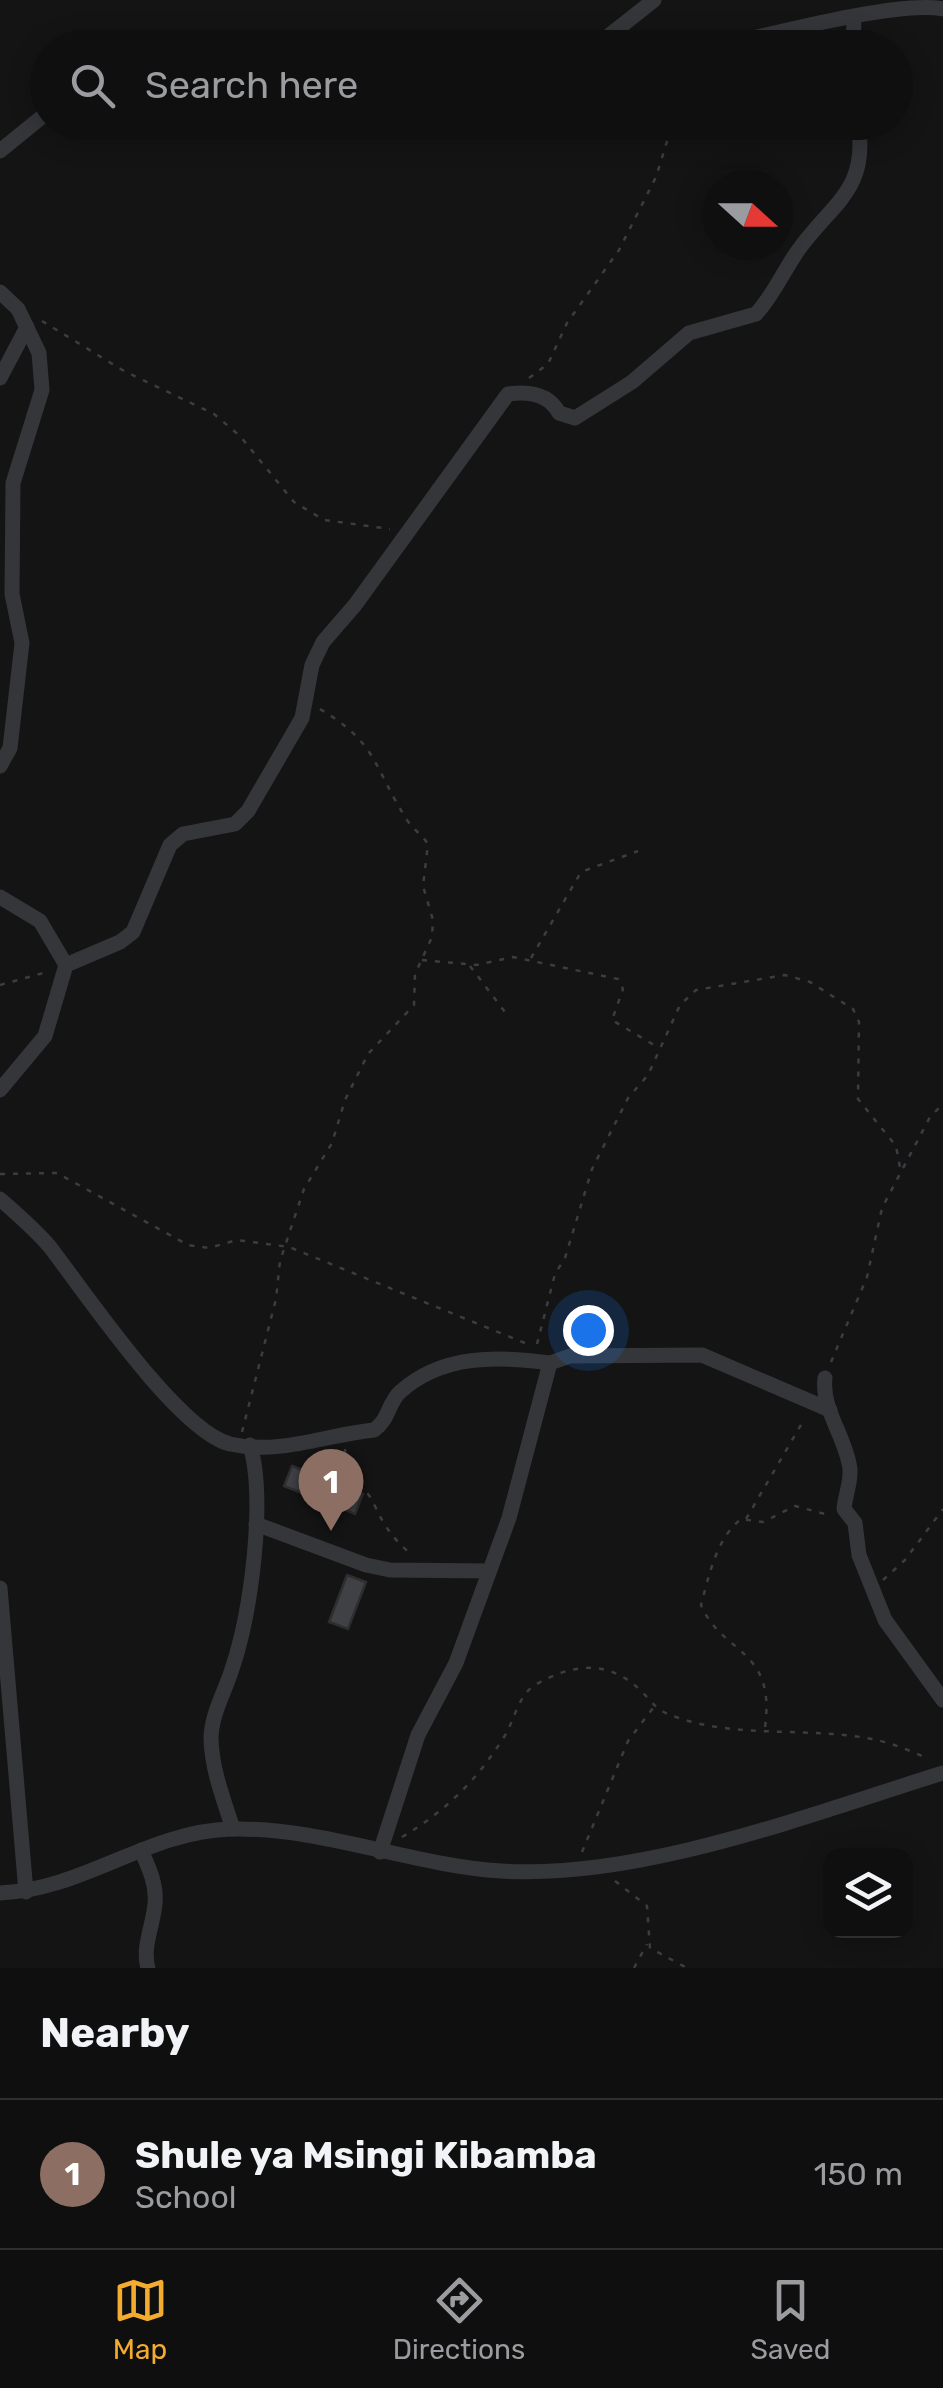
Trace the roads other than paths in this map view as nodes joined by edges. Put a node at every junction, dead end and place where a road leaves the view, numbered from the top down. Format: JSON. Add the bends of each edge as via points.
{"nodes":[{"id":1,"x":654,"y":0,"type":"edge"},
{"id":2,"x":943,"y":10,"type":"edge"},
{"id":3,"x":854,"y":18,"type":"junction"},
{"id":4,"x":616,"y":30,"type":"edge"},
{"id":5,"x":797,"y":30,"type":"edge"},
{"id":6,"x":854,"y":30,"type":"edge"},
{"id":7,"x":30,"y":127,"type":"edge"},
{"id":8,"x":861,"y":140,"type":"edge"},
{"id":9,"x":0,"y":151,"type":"edge"},
{"id":10,"x":0,"y":292,"type":"edge"},
{"id":11,"x":27,"y":328,"type":"junction"},
{"id":12,"x":0,"y":378,"type":"edge"},
{"id":13,"x":0,"y":766,"type":"edge"},
{"id":14,"x":0,"y":897,"type":"edge"},
{"id":15,"x":66,"y":965,"type":"junction"},
{"id":16,"x":0,"y":1090,"type":"edge"},
{"id":17,"x":0,"y":1199,"type":"edge"},
{"id":18,"x":550,"y":1363,"type":"junction"},
{"id":19,"x":826,"y":1378,"type":"road end"},
{"id":20,"x":822,"y":1407,"type":"junction"},
{"id":21,"x":245,"y":1445,"type":"junction"},
{"id":22,"x":256,"y":1524,"type":"junction"},
{"id":23,"x":490,"y":1571,"type":"junction"},
{"id":24,"x":0,"y":1588,"type":"edge"},
{"id":25,"x":943,"y":1700,"type":"edge"},
{"id":26,"x":943,"y":1772,"type":"edge"},
{"id":27,"x":233,"y":1829,"type":"junction"},
{"id":28,"x":142,"y":1850,"type":"junction"},
{"id":29,"x":384,"y":1852,"type":"junction"},
{"id":30,"x":26,"y":1892,"type":"junction"},
{"id":31,"x":0,"y":1894,"type":"edge"},
{"id":32,"x":148,"y":1968,"type":"edge"}],
"edges":[{"from":1,"to":4,"type":"street"},
{"from":2,"to":3,"type":"street","via":[[906,6]]},
{"from":3,"to":5,"type":"street"},
{"from":3,"to":6,"type":"street"},
{"from":7,"to":9,"type":"street"},
{"from":8,"to":15,"type":"street","via":[[856,178],[840,206],[756,314],[688,333],[632,382],[574,418],[558,414],[549,399],[513,392],[323,642],[308,702],[248,811],[235,824],[182,834],[170,844],[133,932]]},
{"from":10,"to":11,"type":"street"},
{"from":11,"to":12,"type":"street"},
{"from":11,"to":13,"type":"street","via":[[39,354],[42,390],[13,482],[12,594],[22,643],[10,748]]},
{"from":14,"to":15,"type":"street","via":[[40,921]]},
{"from":15,"to":16,"type":"street","via":[[45,1036]]},
{"from":17,"to":21,"type":"street","via":[[51,1248],[69,1279],[174,1402],[216,1437]]},
{"from":18,"to":20,"type":"street","via":[[570,1356],[702,1355]]},
{"from":18,"to":21,"type":"street","via":[[503,1356],[465,1360],[401,1391],[374,1430],[278,1449]]},
{"from":18,"to":23,"type":"street"},
{"from":19,"to":20,"type":"street"},
{"from":20,"to":25,"type":"street","via":[[846,1452],[844,1509],[872,1589],[900,1644]]},
{"from":21,"to":22,"type":"street","via":[[257,1476]]},
{"from":22,"to":23,"type":"street","via":[[390,1570]]},
{"from":22,"to":27,"type":"street","via":[[244,1623],[211,1737]]},
{"from":23,"to":29,"type":"street","via":[[456,1663],[418,1735]]},
{"from":24,"to":30,"type":"street"},
{"from":26,"to":29,"type":"street","via":[[738,1836],[600,1866],[506,1871]]},
{"from":27,"to":28,"type":"street","via":[[169,1837]]},
{"from":27,"to":29,"type":"street"},
{"from":28,"to":30,"type":"street"},
{"from":28,"to":32,"type":"street","via":[[156,1902],[144,1956]]},
{"from":30,"to":31,"type":"street"}]}
